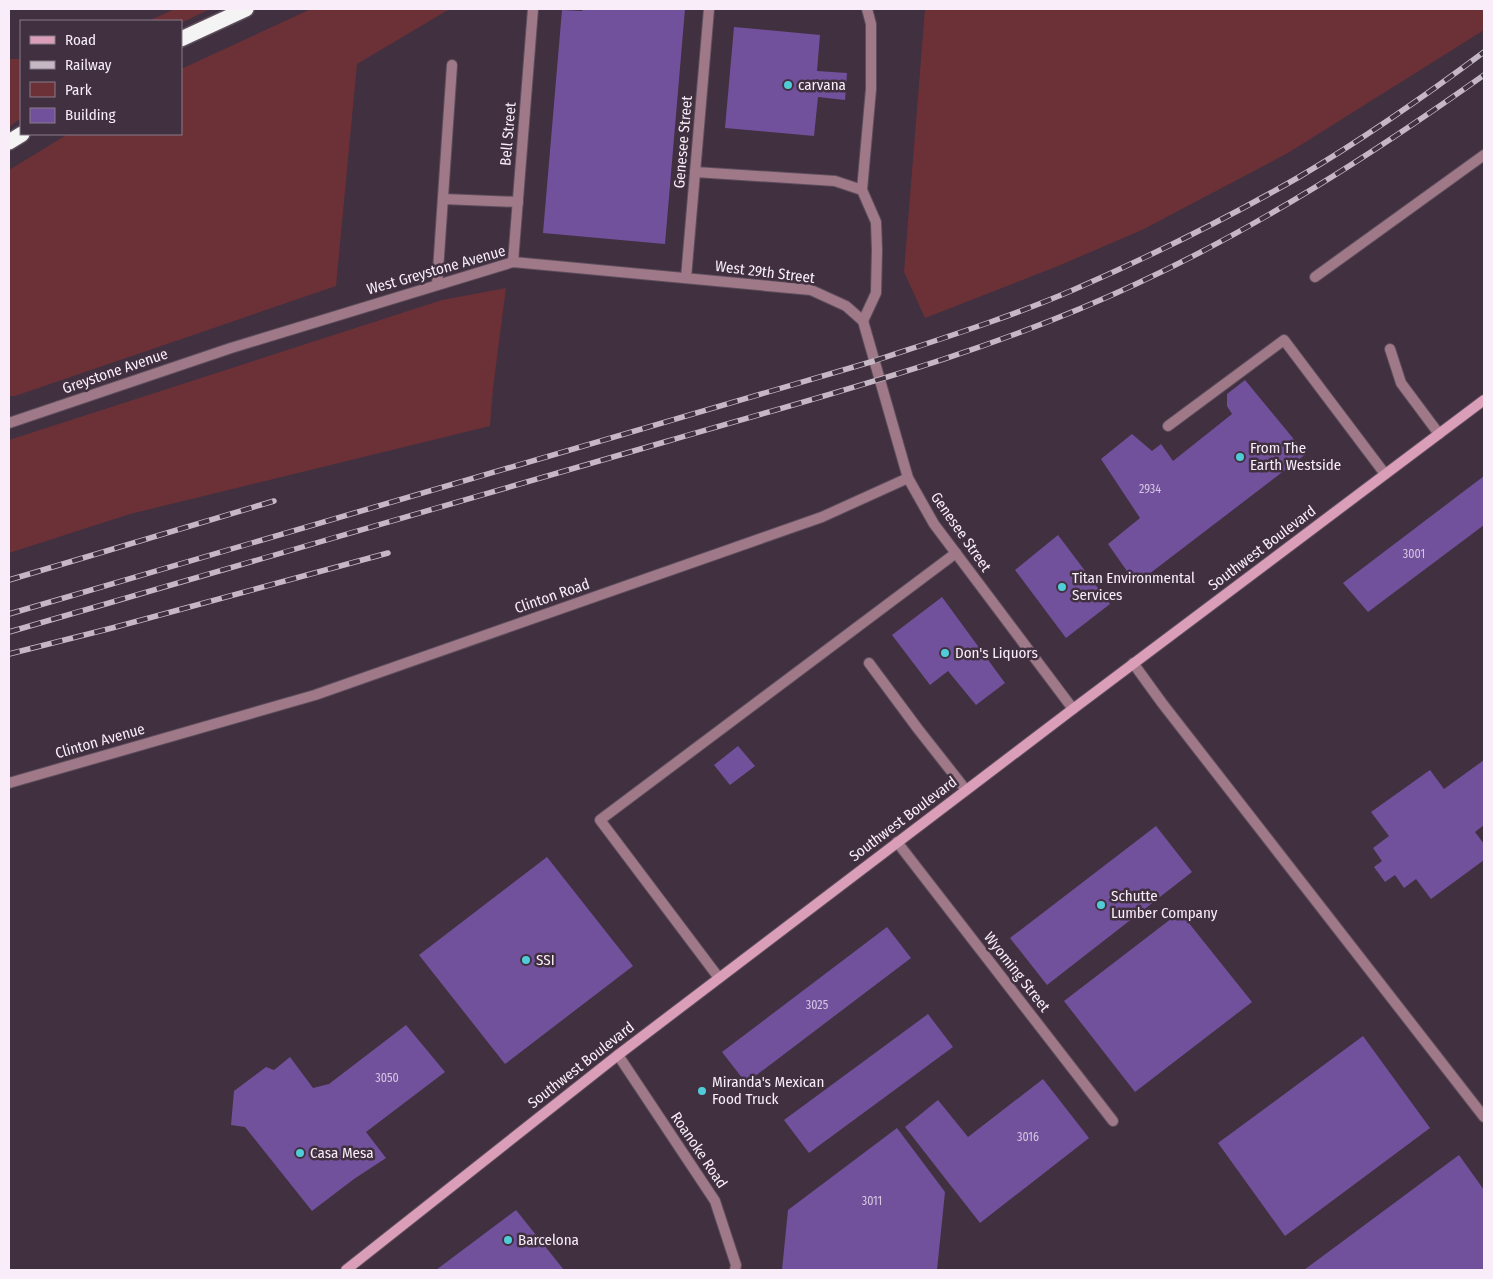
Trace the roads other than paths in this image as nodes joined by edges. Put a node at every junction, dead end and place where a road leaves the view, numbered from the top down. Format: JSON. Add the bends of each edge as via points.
{"nodes":[{"id":1,"x":246,"y":9,"type":"edge"},
{"id":2,"x":533,"y":9,"type":"edge"},
{"id":3,"x":709,"y":9,"type":"edge"},
{"id":4,"x":867,"y":9,"type":"edge"},
{"id":5,"x":182,"y":39,"type":"edge"},
{"id":6,"x":452,"y":65,"type":"dead end"},
{"id":7,"x":20,"y":135,"type":"edge"},
{"id":8,"x":9,"y":142,"type":"edge"},
{"id":9,"x":1484,"y":155,"type":"edge"},
{"id":10,"x":695,"y":172,"type":"junction"},
{"id":11,"x":862,"y":190,"type":"junction"},
{"id":12,"x":443,"y":199,"type":"junction"},
{"id":13,"x":518,"y":202,"type":"junction"},
{"id":14,"x":513,"y":262,"type":"junction"},
{"id":15,"x":1315,"y":277,"type":"dead end"},
{"id":16,"x":686,"y":278,"type":"junction"},
{"id":17,"x":437,"y":284,"type":"junction"},
{"id":18,"x":863,"y":321,"type":"junction"},
{"id":19,"x":231,"y":348,"type":"joint"},
{"id":20,"x":1390,"y":350,"type":"dead end"},
{"id":21,"x":1484,"y":400,"type":"edge"},
{"id":22,"x":9,"y":423,"type":"edge"},
{"id":23,"x":1168,"y":426,"type":"dead end"},
{"id":24,"x":1439,"y":434,"type":"junction"},
{"id":25,"x":1385,"y":474,"type":"junction"},
{"id":26,"x":908,"y":478,"type":"junction"},
{"id":27,"x":956,"y":553,"type":"junction"},
{"id":28,"x":869,"y":663,"type":"dead end"},
{"id":29,"x":1133,"y":663,"type":"junction"},
{"id":30,"x":1073,"y":709,"type":"junction"},
{"id":31,"x":200,"y":728,"type":"joint"},
{"id":32,"x":9,"y":783,"type":"edge"},
{"id":33,"x":966,"y":790,"type":"junction"},
{"id":34,"x":897,"y":842,"type":"junction"},
{"id":35,"x":719,"y":978,"type":"junction"},
{"id":36,"x":618,"y":1055,"type":"junction"},
{"id":37,"x":1484,"y":1117,"type":"edge"},
{"id":38,"x":1113,"y":1121,"type":"dead end"},
{"id":39,"x":346,"y":1270,"type":"edge"},
{"id":40,"x":736,"y":1270,"type":"edge"}],
"edges":[{"from":1,"to":5,"type":"highway"},
{"from":2,"to":13,"type":"street","name":"Bell Street"},
{"from":3,"to":10,"type":"street","name":"Genesee Street"},
{"from":4,"to":11,"type":"street","via":[[871,24],[871,89]]},
{"from":6,"to":12,"type":"street"},
{"from":7,"to":8,"type":"highway"},
{"from":9,"to":15,"type":"street"},
{"from":10,"to":11,"type":"street","via":[[835,181]]},
{"from":10,"to":16,"type":"street","name":"Genesee Street"},
{"from":11,"to":18,"type":"street","via":[[876,222],[877,250],[876,293]]},
{"from":12,"to":13,"type":"street"},
{"from":12,"to":17,"type":"street"},
{"from":13,"to":14,"type":"street","name":"Bell Street"},
{"from":14,"to":16,"type":"street","name":"West Greystone Avenue"},
{"from":14,"to":17,"type":"street","name":"West Greystone Avenue"},
{"from":16,"to":18,"type":"street","name":"West 29th Street","via":[[811,290],[846,306]]},
{"from":17,"to":19,"type":"street","name":"West Greystone Avenue"},
{"from":18,"to":26,"type":"street","name":"Genesee Street"},
{"from":19,"to":22,"type":"street","name":"Greystone Avenue"},
{"from":20,"to":24,"type":"street","via":[[1401,383]]},
{"from":21,"to":24,"type":"main road","name":"Southwest Boulevard"},
{"from":23,"to":25,"type":"street","via":[[1284,340]]},
{"from":24,"to":25,"type":"main road","name":"Southwest Boulevard"},
{"from":25,"to":29,"type":"main road","name":"Southwest Boulevard"},
{"from":26,"to":27,"type":"street","name":"Genesee Street","via":[[934,524]]},
{"from":26,"to":31,"type":"street","name":"Clinton Road","via":[[822,517],[315,695]]},
{"from":27,"to":30,"type":"street","name":"Genesee Street"},
{"from":27,"to":35,"type":"street","via":[[600,820]]},
{"from":28,"to":33,"type":"street"},
{"from":29,"to":30,"type":"main road","name":"Southwest Boulevard"},
{"from":29,"to":37,"type":"street"},
{"from":30,"to":33,"type":"main road","name":"Southwest Boulevard"},
{"from":31,"to":32,"type":"street","name":"Clinton Avenue"},
{"from":33,"to":34,"type":"main road","name":"Southwest Boulevard"},
{"from":34,"to":35,"type":"main road","name":"Southwest Boulevard"},
{"from":34,"to":38,"type":"street","name":"Wyoming Street"},
{"from":35,"to":36,"type":"main road","name":"Southwest Boulevard"},
{"from":36,"to":39,"type":"main road","name":"Southwest Boulevard"},
{"from":36,"to":40,"type":"street","name":"Roanoke Road","via":[[715,1201]]}]}
